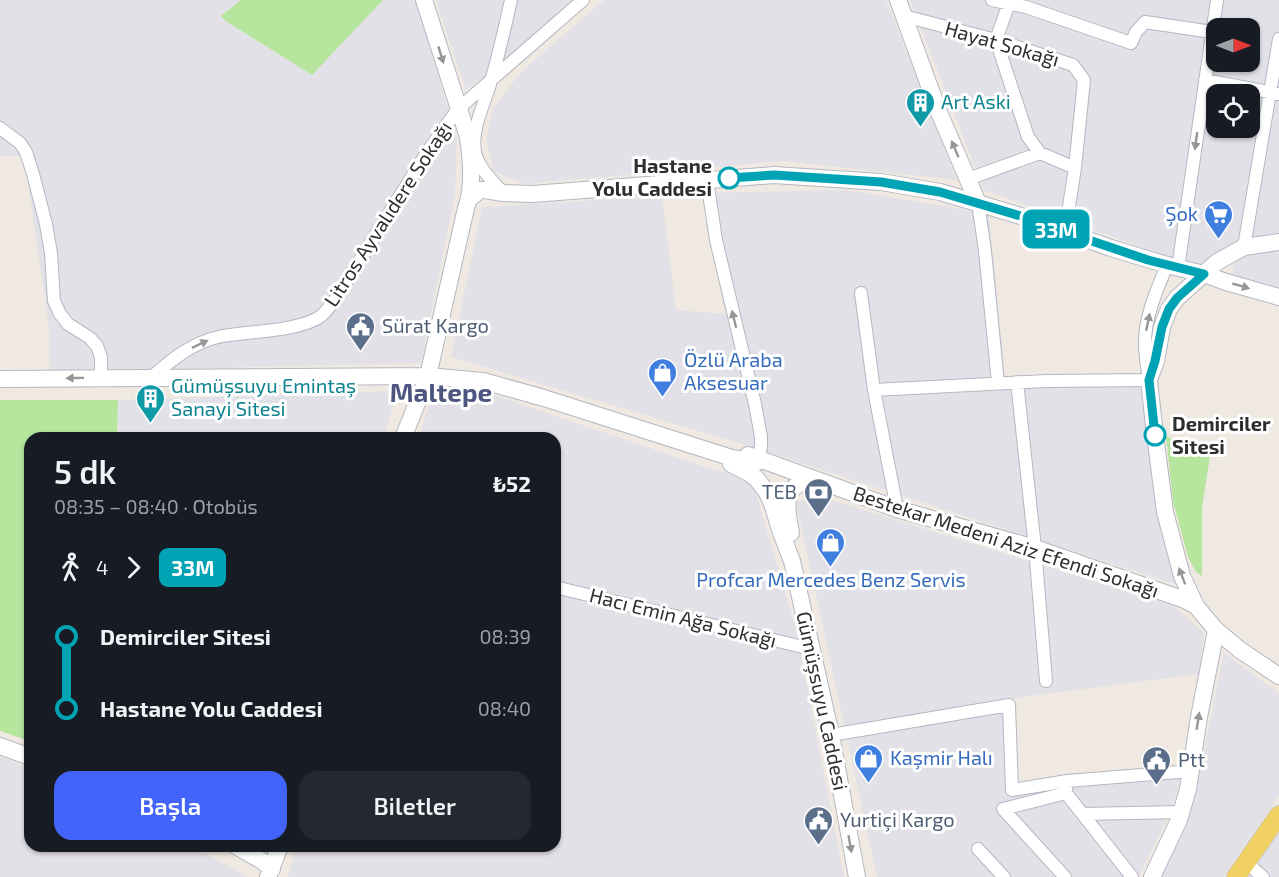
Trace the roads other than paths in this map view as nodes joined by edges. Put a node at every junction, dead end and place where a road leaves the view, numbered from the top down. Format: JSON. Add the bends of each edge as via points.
{"nodes":[{"id":1,"x":424,"y":0,"type":"edge"},
{"id":2,"x":512,"y":0,"type":"edge"},
{"id":3,"x":898,"y":0,"type":"edge"},
{"id":4,"x":992,"y":0,"type":"edge"},
{"id":5,"x":1217,"y":0,"type":"edge"},
{"id":6,"x":578,"y":2,"type":"edge"},
{"id":7,"x":1009,"y":3,"type":"junction"},
{"id":8,"x":1027,"y":3,"type":"edge"},
{"id":9,"x":904,"y":16,"type":"junction"},
{"id":10,"x":1214,"y":18,"type":"edge"},
{"id":11,"x":1206,"y":31,"type":"edge"},
{"id":12,"x":1279,"y":39,"type":"edge"},
{"id":13,"x":996,"y":40,"type":"junction"},
{"id":14,"x":1206,"y":72,"type":"edge"},
{"id":15,"x":492,"y":79,"type":"junction"},
{"id":16,"x":1205,"y":80,"type":"junction"},
{"id":17,"x":1274,"y":93,"type":"edge"},
{"id":18,"x":466,"y":119,"type":"junction"},
{"id":19,"x":0,"y":128,"type":"edge"},
{"id":20,"x":1040,"y":153,"type":"junction"},
{"id":21,"x":1075,"y":168,"type":"junction"},
{"id":22,"x":968,"y":179,"type":"junction"},
{"id":23,"x":707,"y":180,"type":"junction"},
{"id":24,"x":503,"y":193,"type":"junction"},
{"id":25,"x":470,"y":199,"type":"junction"},
{"id":26,"x":978,"y":203,"type":"junction"},
{"id":27,"x":1065,"y":232,"type":"junction"},
{"id":28,"x":1279,"y":242,"type":"edge"},
{"id":29,"x":1244,"y":247,"type":"junction"},
{"id":30,"x":1172,"y":267,"type":"junction"},
{"id":31,"x":1204,"y":274,"type":"junction"},
{"id":32,"x":861,"y":293,"type":"dead end"},
{"id":33,"x":1279,"y":297,"type":"edge"},
{"id":34,"x":428,"y":376,"type":"junction"},
{"id":35,"x":152,"y":377,"type":"junction"},
{"id":36,"x":101,"y":378,"type":"junction"},
{"id":37,"x":0,"y":379,"type":"edge"},
{"id":38,"x":1149,"y":380,"type":"junction"},
{"id":39,"x":1017,"y":382,"type":"junction"},
{"id":40,"x":998,"y":383,"type":"junction"},
{"id":41,"x":874,"y":390,"type":"junction"},
{"id":42,"x":636,"y":427,"type":"junction"},
{"id":43,"x":394,"y":432,"type":"edge"},
{"id":44,"x":405,"y":432,"type":"edge"},
{"id":45,"x":759,"y":458,"type":"junction"},
{"id":46,"x":814,"y":480,"type":"junction"},
{"id":47,"x":897,"y":509,"type":"junction"},
{"id":48,"x":1035,"y":548,"type":"junction"},
{"id":49,"x":792,"y":561,"type":"junction"},
{"id":50,"x":561,"y":588,"type":"edge"},
{"id":51,"x":1196,"y":606,"type":"junction"},
{"id":52,"x":1216,"y":630,"type":"junction"},
{"id":53,"x":811,"y":649,"type":"junction"},
{"id":54,"x":1279,"y":676,"type":"edge"},
{"id":55,"x":1046,"y":681,"type":"dead end"},
{"id":56,"x":831,"y":735,"type":"junction"},
{"id":57,"x":0,"y":746,"type":"edge"},
{"id":58,"x":24,"y":755,"type":"edge"},
{"id":59,"x":1191,"y":771,"type":"junction"},
{"id":60,"x":1066,"y":787,"type":"junction"},
{"id":61,"x":1182,"y":812,"type":"junction"},
{"id":62,"x":1083,"y":814,"type":"junction"},
{"id":63,"x":1279,"y":815,"type":"edge"},
{"id":64,"x":978,"y":849,"type":"dead end"},
{"id":65,"x":246,"y":852,"type":"edge"},
{"id":66,"x":279,"y":852,"type":"edge"},
{"id":67,"x":286,"y":852,"type":"edge"},
{"id":68,"x":1241,"y":870,"type":"edge"},
{"id":69,"x":276,"y":875,"type":"edge"},
{"id":70,"x":856,"y":877,"type":"edge"},
{"id":71,"x":1004,"y":877,"type":"edge"},
{"id":72,"x":1065,"y":877,"type":"edge"},
{"id":73,"x":1132,"y":877,"type":"edge"},
{"id":74,"x":1152,"y":877,"type":"edge"},
{"id":75,"x":1263,"y":877,"type":"edge"}],
"edges":[{"from":1,"to":18,"type":"main road","one_way":true},
{"from":2,"to":15,"type":"street"},
{"from":3,"to":9,"type":"main road"},
{"from":4,"to":7,"type":"street"},
{"from":5,"to":10,"type":"street"},
{"from":6,"to":15,"type":"street"},
{"from":7,"to":8,"type":"street"},
{"from":7,"to":13,"type":"street"},
{"from":8,"to":11,"type":"street","via":[[1131,43],[1145,22]]},
{"from":9,"to":13,"type":"street","name":"Hayat Sokağı"},
{"from":22,"to":9,"type":"main road","one_way":true},
{"from":12,"to":17,"type":"street"},
{"from":13,"to":20,"type":"street","via":[[1028,137]]},
{"from":13,"to":21,"type":"street","name":"Hayat Sokağı","via":[[1073,65],[1084,80]]},
{"from":14,"to":16,"type":"street"},
{"from":15,"to":18,"type":"street"},
{"from":15,"to":18,"type":"street"},
{"from":16,"to":17,"type":"street"},
{"from":16,"to":30,"type":"street","one_way":true},
{"from":17,"to":29,"type":"street"},
{"from":18,"to":24,"type":"street","via":[[475,134],[481,168]]},
{"from":18,"to":25,"type":"main road"},
{"from":35,"to":18,"type":"street","name":"Litros Ayvalıdere Sokağı","one_way":true,"via":[[201,342],[301,325],[321,316],[428,151]]},
{"from":19,"to":36,"type":"street","via":[[26,152],[46,224],[54,301],[68,324],[97,346]]},
{"from":20,"to":21,"type":"street"},
{"from":20,"to":22,"type":"street"},
{"from":21,"to":27,"type":"street","name":"Hayat Sokağı"},
{"from":22,"to":26,"type":"main road"},
{"from":23,"to":24,"type":"main road"},
{"from":23,"to":26,"type":"main road","via":[[774,175],[881,182]]},
{"from":45,"to":23,"type":"street","one_way":true,"via":[[761,437],[755,404],[716,240]]},
{"from":24,"to":25,"type":"main road","via":[[480,190]]},
{"from":25,"to":34,"type":"main road"},
{"from":26,"to":27,"type":"main road"},
{"from":26,"to":40,"type":"street"},
{"from":27,"to":30,"type":"main road"},
{"from":28,"to":29,"type":"main road"},
{"from":29,"to":31,"type":"main road"},
{"from":30,"to":31,"type":"main road"},
{"from":38,"to":30,"type":"street","one_way":true,"via":[[1145,332],[1156,292]]},
{"from":31,"to":33,"type":"main road","one_way":true},
{"from":31,"to":38,"type":"main road","via":[[1169,309]]},
{"from":32,"to":41,"type":"street"},
{"from":34,"to":35,"type":"main road"},
{"from":34,"to":42,"type":"main road","via":[[483,381]]},
{"from":34,"to":43,"type":"main road","via":[[417,384],[408,399]]},
{"from":34,"to":44,"type":"main road"},
{"from":35,"to":36,"type":"main road"},
{"from":36,"to":37,"type":"main road","one_way":true},
{"from":38,"to":39,"type":"street"},
{"from":51,"to":38,"type":"main road","one_way":true,"via":[[1182,576],[1165,512]]},
{"from":39,"to":40,"type":"street"},
{"from":39,"to":48,"type":"street"},
{"from":40,"to":41,"type":"street"},
{"from":41,"to":47,"type":"street"},
{"from":42,"to":45,"type":"main road","via":[[732,458],[752,462]]},
{"from":42,"to":49,"type":"main road","via":[[756,478],[772,503]]},
{"from":45,"to":46,"type":"main road","name":"Bestekar Medeni Aziz Efendi Sokağı"},
{"from":46,"to":47,"type":"main road","name":"Bestekar Medeni Aziz Efendi Sokağı"},
{"from":46,"to":49,"type":"main road","via":[[797,484],[788,495]]},
{"from":47,"to":48,"type":"main road","name":"Bestekar Medeni Aziz Efendi Sokağı"},
{"from":48,"to":51,"type":"main road","name":"Bestekar Medeni Aziz Efendi Sokağı"},
{"from":48,"to":55,"type":"street"},
{"from":49,"to":53,"type":"main road","name":"Gümüşsuyu Caddesi"},
{"from":50,"to":53,"type":"street","name":"Hacı Emin Ağa Sokağı"},
{"from":51,"to":52,"type":"main road"},
{"from":52,"to":54,"type":"main road"},
{"from":59,"to":52,"type":"main road","one_way":true},
{"from":53,"to":56,"type":"main road","name":"Gümüşsuyu Caddesi"},
{"from":56,"to":60,"type":"street","via":[[1009,705],[1012,790]]},
{"from":56,"to":70,"type":"main road","name":"Gümüşsuyu Caddesi","one_way":true},
{"from":57,"to":58,"type":"main road"},
{"from":59,"to":60,"type":"street"},
{"from":59,"to":61,"type":"main road"},
{"from":60,"to":62,"type":"street"},
{"from":60,"to":72,"type":"street","via":[[1003,809]]},
{"from":61,"to":62,"type":"street"},
{"from":61,"to":74,"type":"main road"},
{"from":62,"to":73,"type":"street"},
{"from":63,"to":68,"type":"main road"},
{"from":64,"to":71,"type":"street"},
{"from":65,"to":69,"type":"main road"},
{"from":66,"to":69,"type":"main road"},
{"from":67,"to":69,"type":"main road"},
{"from":68,"to":75,"type":"street"}]}
